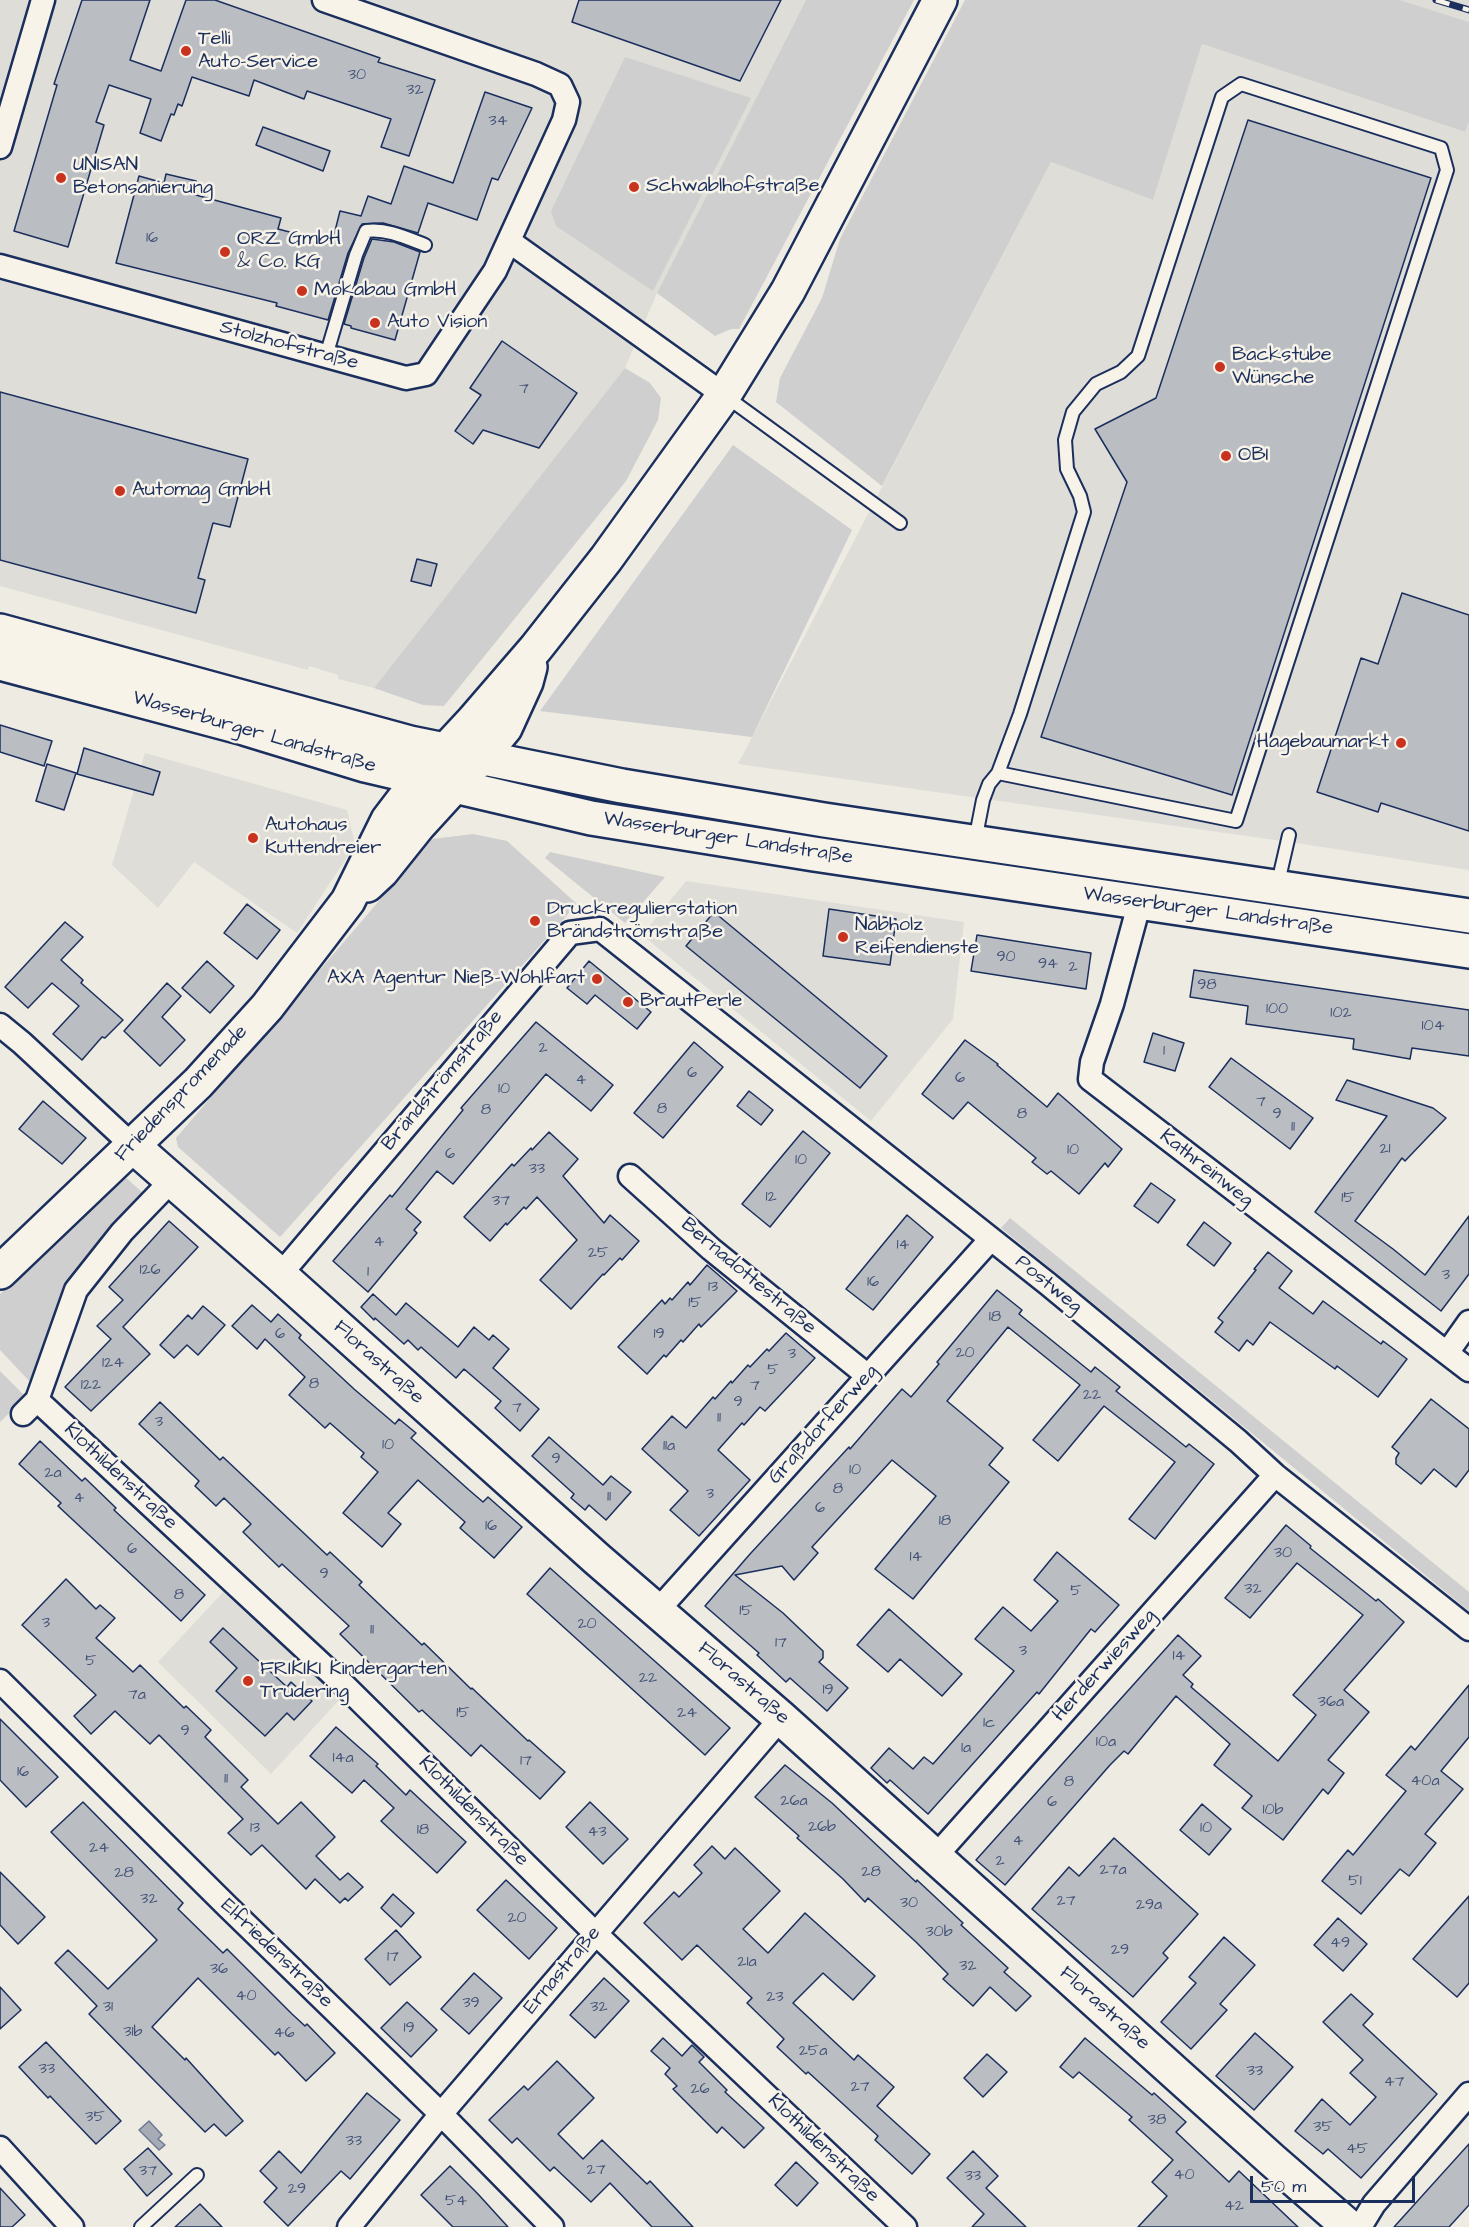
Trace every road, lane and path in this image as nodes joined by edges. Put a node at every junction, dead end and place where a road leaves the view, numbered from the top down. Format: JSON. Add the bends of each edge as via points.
{"nodes":[{"id":1,"x":43,"y":0,"type":"edge"},
{"id":2,"x":324,"y":0,"type":"edge"},
{"id":3,"x":940,"y":0,"type":"edge"},
{"id":4,"x":0,"y":147,"type":"edge"},
{"id":5,"x":509,"y":241,"type":"junction"},
{"id":6,"x":425,"y":245,"type":"dead end"},
{"id":7,"x":0,"y":266,"type":"edge"},
{"id":8,"x":326,"y":356,"type":"junction"},
{"id":9,"x":724,"y":395,"type":"junction"},
{"id":10,"x":900,"y":523,"type":"dead end"},
{"id":11,"x":0,"y":631,"type":"edge"},
{"id":12,"x":536,"y":648,"type":"junction"},
{"id":13,"x":0,"y":663,"type":"edge"},
{"id":14,"x":446,"y":751,"type":"junction"},
{"id":15,"x":480,"y":758,"type":"junction"},
{"id":16,"x":998,"y":772,"type":"junction"},
{"id":17,"x":420,"y":778,"type":"junction"},
{"id":18,"x":455,"y":786,"type":"junction"},
{"id":19,"x":1289,"y":835,"type":"dead end"},
{"id":20,"x":975,"y":842,"type":"junction"},
{"id":21,"x":1277,"y":888,"type":"junction"},
{"id":22,"x":348,"y":901,"type":"junction"},
{"id":23,"x":1140,"y":901,"type":"junction"},
{"id":24,"x":1469,"y":916,"type":"edge"},
{"id":25,"x":622,"y":946,"type":"joint"},
{"id":26,"x":1469,"y":951,"type":"edge"},
{"id":27,"x":0,"y":1025,"type":"edge"},
{"id":28,"x":133,"y":1146,"type":"junction"},
{"id":29,"x":630,"y":1176,"type":"dead end"},
{"id":30,"x":172,"y":1180,"type":"junction"},
{"id":31,"x":990,"y":1240,"type":"junction"},
{"id":32,"x":0,"y":1272,"type":"edge"},
{"id":33,"x":280,"y":1275,"type":"junction"},
{"id":34,"x":1469,"y":1322,"type":"edge"},
{"id":35,"x":1447,"y":1353,"type":"junction"},
{"id":36,"x":1469,"y":1370,"type":"edge"},
{"id":37,"x":867,"y":1376,"type":"junction"},
{"id":38,"x":1275,"y":1475,"type":"junction"},
{"id":39,"x":658,"y":1610,"type":"junction"},
{"id":40,"x":1469,"y":1629,"type":"edge"},
{"id":41,"x":0,"y":1682,"type":"edge"},
{"id":42,"x":781,"y":1718,"type":"junction"},
{"id":43,"x":935,"y":1857,"type":"junction"},
{"id":44,"x":595,"y":1933,"type":"junction"},
{"id":45,"x":1469,"y":2094,"type":"edge"},
{"id":46,"x":441,"y":2114,"type":"junction"},
{"id":47,"x":0,"y":2148,"type":"edge"},
{"id":48,"x":197,"y":2175,"type":"dead end"},
{"id":49,"x":72,"y":2227,"type":"edge"},
{"id":50,"x":141,"y":2227,"type":"edge"},
{"id":51,"x":349,"y":2227,"type":"edge"},
{"id":52,"x":552,"y":2227,"type":"edge"},
{"id":53,"x":905,"y":2227,"type":"edge"},
{"id":54,"x":1349,"y":2227,"type":"edge"},
{"id":55,"x":1360,"y":2227,"type":"edge"}],
"edges":[{"from":1,"to":4,"type":"street"},
{"from":2,"to":5,"type":"street","name":"Stolzhofstraße","via":[[526,70],[560,86],[568,102],[564,120]]},
{"from":3,"to":9,"type":"street","via":[[788,291]]},
{"from":5,"to":8,"type":"street","name":"Stolzhofstraße","via":[[495,271],[426,374],[406,378]]},
{"from":5,"to":9,"type":"street"},
{"from":6,"to":8,"type":"lane","via":[[399,235],[366,231]]},
{"from":7,"to":8,"type":"street","name":"Stolzhofstraße"},
{"from":9,"to":10,"type":"lane"},
{"from":9,"to":12,"type":"street","via":[[606,559]]},
{"from":11,"to":14,"type":"street","name":"Wasserburger Landstraße"},
{"from":12,"to":14,"type":"street"},
{"from":12,"to":15,"type":"street","via":[[505,728]]},
{"from":13,"to":17,"type":"street","name":"Wasserburger Landstraße"},
{"from":14,"to":15,"type":"street","name":"Wasserburger Landstraße"},
{"from":14,"to":17,"type":"street","name":"Friedenspromenade"},
{"from":15,"to":18,"type":"street","name":"Friedenspromenade"},
{"from":15,"to":20,"type":"street","name":"Wasserburger Landstraße","via":[[700,800]]},
{"from":16,"to":16,"type":"lane","via":[[1236,821],[1447,170],[1441,148],[1241,84],[1222,97],[1138,356],[1121,372],[1096,384],[1073,412],[1065,440],[1067,469],[1084,512]]},
{"from":16,"to":20,"type":"lane","via":[[989,784]]},
{"from":17,"to":18,"type":"street","name":"Wasserburger Landstraße"},
{"from":17,"to":22,"type":"street","name":"Friedenspromenade","via":[[388,820]]},
{"from":18,"to":22,"type":"street","name":"Friedenspromenade","via":[[382,871]]},
{"from":18,"to":23,"type":"street","name":"Wasserburger Landstraße","via":[[591,818],[703,837]]},
{"from":19,"to":21,"type":"lane"},
{"from":20,"to":21,"type":"street","name":"Wasserburger Landstraße"},
{"from":21,"to":24,"type":"street","name":"Wasserburger Landstraße"},
{"from":22,"to":28,"type":"street","name":"Friedenspromenade","via":[[267,1007],[198,1083]]},
{"from":23,"to":26,"type":"street","name":"Wasserburger Landstraße"},
{"from":23,"to":35,"type":"street","name":"Kathreinweg","via":[[1090,1079]]},
{"from":25,"to":31,"type":"street","name":"Postweg"},
{"from":25,"to":33,"type":"street","name":"Brändströmstraße","via":[[600,928],[570,933]]},
{"from":27,"to":28,"type":"street"},
{"from":28,"to":30,"type":"street","name":"Florastraße"},
{"from":28,"to":32,"type":"street","name":"Friedenspromenade"},
{"from":29,"to":37,"type":"street","name":"Bernadottestraße","via":[[711,1249]]},
{"from":30,"to":33,"type":"street","name":"Florastraße"},
{"from":30,"to":44,"type":"street","name":"Klothildenstraße","via":[[76,1290],[30,1407],[344,1685]]},
{"from":31,"to":37,"type":"street","name":"Graßdorferweg"},
{"from":31,"to":38,"type":"street","name":"Postweg"},
{"from":33,"to":39,"type":"street","name":"Florastraße"},
{"from":34,"to":35,"type":"street"},
{"from":35,"to":36,"type":"street","name":"Kathreinweg"},
{"from":37,"to":39,"type":"street","name":"Graßdorferweg"},
{"from":38,"to":40,"type":"street","name":"Postweg"},
{"from":38,"to":43,"type":"street","name":"Herderwiesweg"},
{"from":39,"to":42,"type":"street","name":"Florastraße"},
{"from":41,"to":46,"type":"street","name":"Elfriedenstraße"},
{"from":42,"to":43,"type":"street","name":"Florastraße"},
{"from":42,"to":44,"type":"street","name":"Ernastraße"},
{"from":43,"to":54,"type":"street","name":"Florastraße"},
{"from":44,"to":46,"type":"street","name":"Ernastraße"},
{"from":44,"to":53,"type":"street","name":"Klothildenstraße"},
{"from":45,"to":55,"type":"street","via":[[1374,2204]]},
{"from":46,"to":51,"type":"street","name":"Ernastraße"},
{"from":46,"to":52,"type":"street","name":"Elfriedenstraße"},
{"from":47,"to":49,"type":"street"},
{"from":48,"to":50,"type":"lane"}]}
